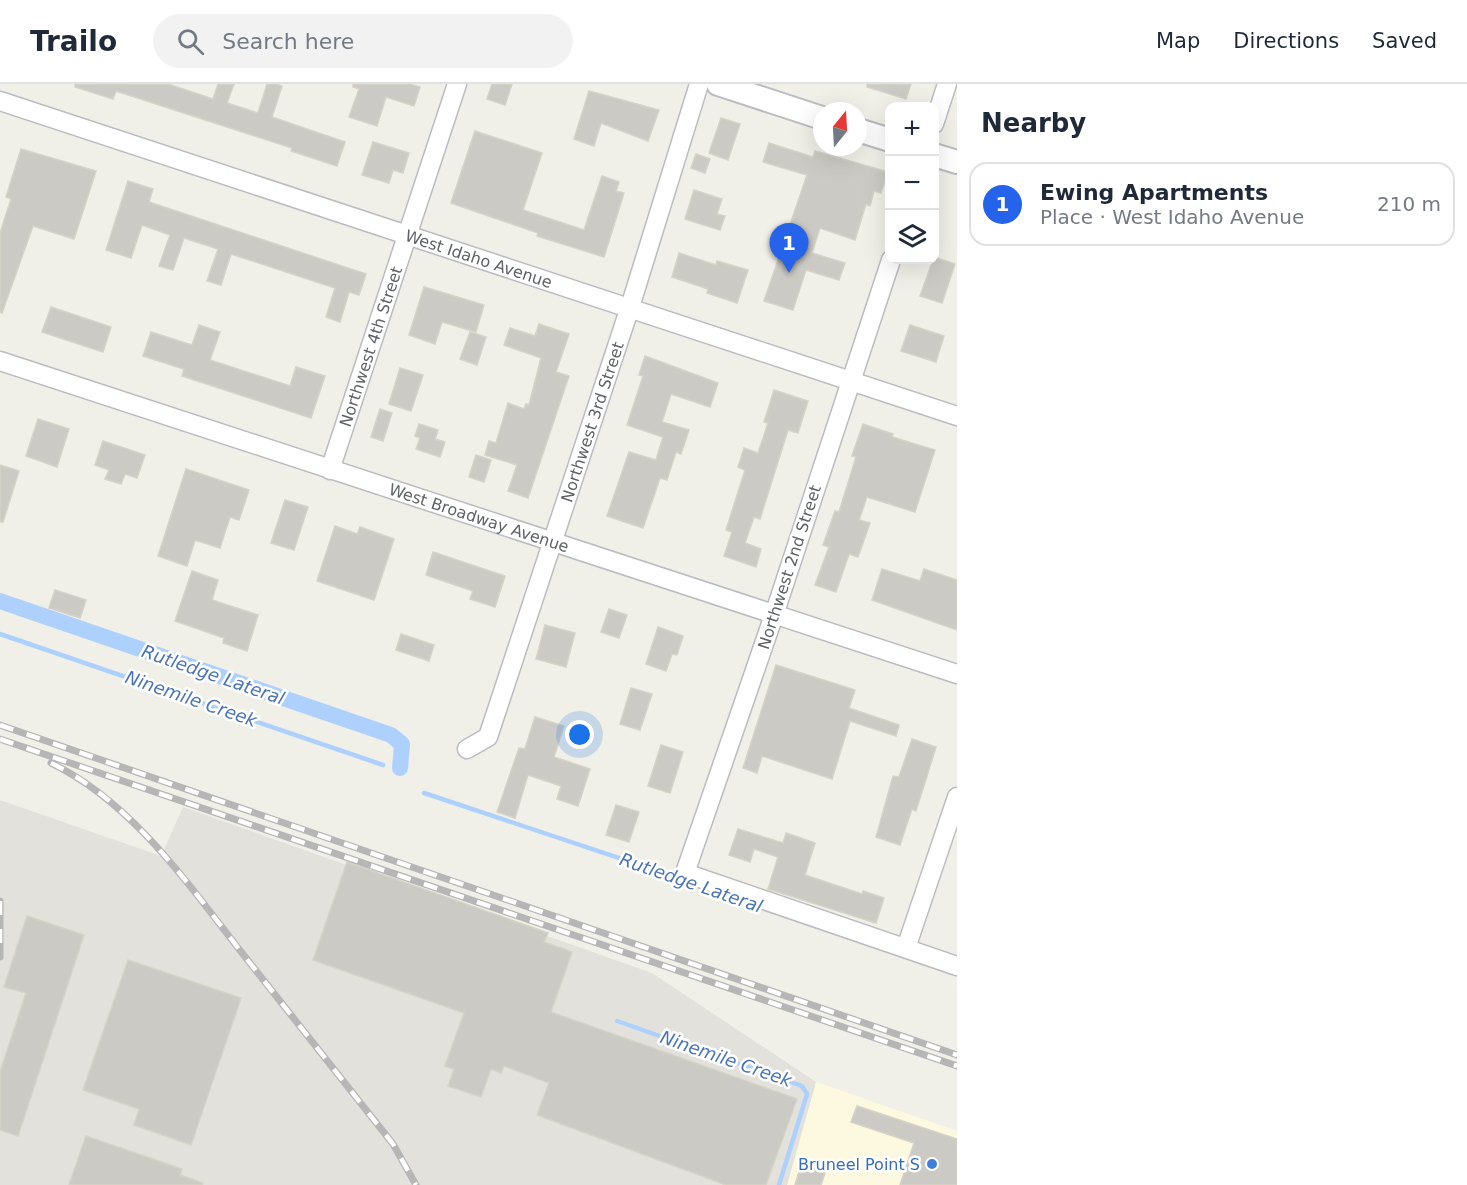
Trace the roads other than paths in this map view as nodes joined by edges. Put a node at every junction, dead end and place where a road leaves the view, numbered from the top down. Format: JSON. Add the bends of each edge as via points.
{"nodes":[{"id":1,"x":457,"y":84,"type":"edge"},
{"id":2,"x":699,"y":84,"type":"edge"},
{"id":3,"x":718,"y":84,"type":"edge"},
{"id":4,"x":947,"y":84,"type":"edge"},
{"id":5,"x":0,"y":101,"type":"edge"},
{"id":6,"x":939,"y":109,"type":"edge"},
{"id":7,"x":813,"y":115,"type":"edge"},
{"id":8,"x":867,"y":133,"type":"edge"},
{"id":9,"x":885,"y":138,"type":"edge"},
{"id":10,"x":937,"y":156,"type":"edge"},
{"id":11,"x":957,"y":162,"type":"edge"},
{"id":12,"x":408,"y":234,"type":"junction"},
{"id":13,"x":890,"y":264,"type":"edge"},
{"id":14,"x":630,"y":307,"type":"junction"},
{"id":15,"x":0,"y":361,"type":"edge"},
{"id":16,"x":852,"y":379,"type":"junction"},
{"id":17,"x":957,"y":416,"type":"edge"},
{"id":18,"x":330,"y":470,"type":"junction"},
{"id":19,"x":552,"y":542,"type":"junction"},
{"id":20,"x":774,"y":615,"type":"junction"},
{"id":21,"x":957,"y":674,"type":"edge"},
{"id":22,"x":467,"y":749,"type":"dead end"},
{"id":23,"x":957,"y":797,"type":"edge"},
{"id":24,"x":906,"y":948,"type":"junction"},
{"id":25,"x":957,"y":966,"type":"edge"}],
"edges":[{"from":1,"to":12,"type":"street","name":"Northwest 4th Street"},
{"from":2,"to":14,"type":"street","name":"Northwest 3rd Street"},
{"from":3,"to":7,"type":"street"},
{"from":4,"to":6,"type":"street"},
{"from":5,"to":12,"type":"street","name":"West Idaho Avenue"},
{"from":8,"to":9,"type":"street"},
{"from":10,"to":11,"type":"street"},
{"from":12,"to":14,"type":"street","name":"West Idaho Avenue"},
{"from":12,"to":18,"type":"street","name":"Northwest 4th Street"},
{"from":13,"to":16,"type":"street","name":"Northwest 2nd Street"},
{"from":14,"to":16,"type":"street","name":"West Idaho Avenue"},
{"from":14,"to":19,"type":"street","name":"Northwest 3rd Street"},
{"from":15,"to":18,"type":"street","name":"West Broadway Avenue"},
{"from":16,"to":17,"type":"street","name":"West Idaho Avenue"},
{"from":16,"to":20,"type":"street","name":"Northwest 2nd Street"},
{"from":18,"to":19,"type":"street","name":"West Broadway Avenue"},
{"from":19,"to":20,"type":"street","name":"West Broadway Avenue"},
{"from":19,"to":22,"type":"street","name":"Northwest 3rd Street","via":[[488,737]]},
{"from":20,"to":21,"type":"street","name":"West Broadway Avenue"},
{"from":20,"to":24,"type":"street","name":"Northwest 2nd Street","via":[[685,873]]},
{"from":23,"to":24,"type":"street"},
{"from":24,"to":25,"type":"street"}]}
